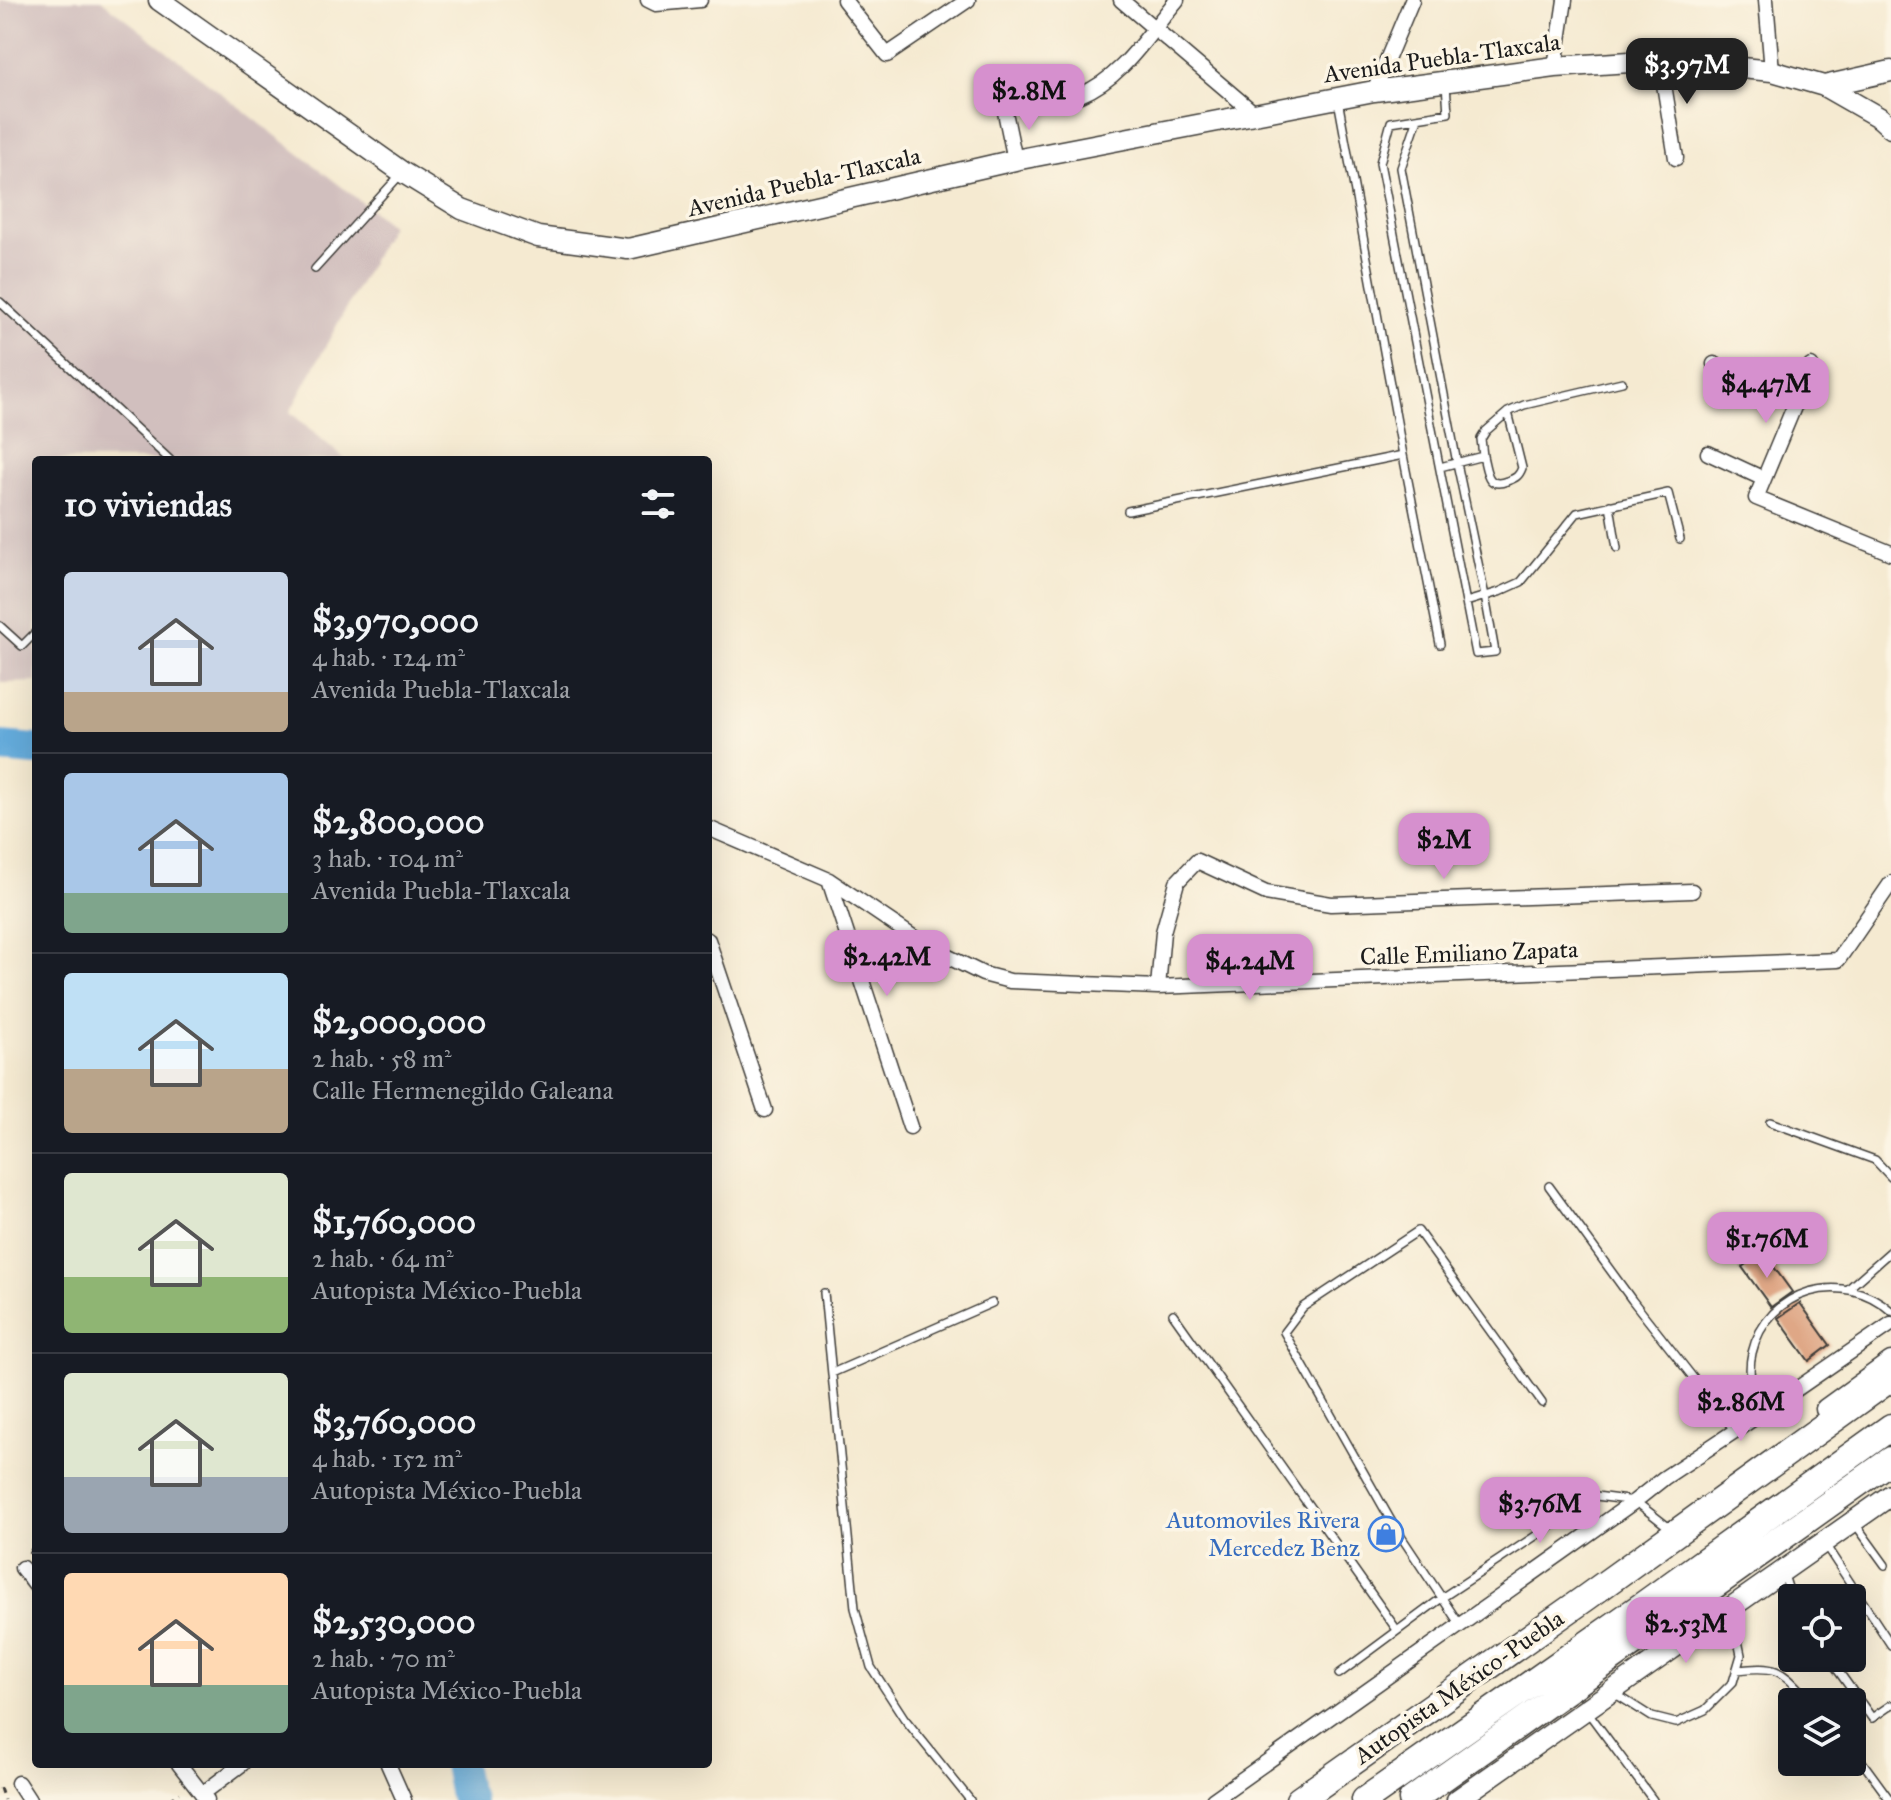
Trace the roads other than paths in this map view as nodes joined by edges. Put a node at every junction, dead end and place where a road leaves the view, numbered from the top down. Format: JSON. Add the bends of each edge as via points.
{"nodes":[{"id":1,"x":159,"y":0,"type":"edge"},
{"id":2,"x":648,"y":0,"type":"edge"},
{"id":3,"x":700,"y":0,"type":"edge"},
{"id":4,"x":844,"y":0,"type":"edge"},
{"id":5,"x":968,"y":0,"type":"edge"},
{"id":6,"x":1121,"y":0,"type":"edge"},
{"id":7,"x":1177,"y":0,"type":"edge"},
{"id":8,"x":1412,"y":0,"type":"edge"},
{"id":9,"x":1565,"y":0,"type":"edge"},
{"id":10,"x":1766,"y":0,"type":"edge"},
{"id":11,"x":1155,"y":29,"type":"junction"},
{"id":12,"x":1660,"y":60,"type":"junction"},
{"id":13,"x":1555,"y":67,"type":"junction"},
{"id":14,"x":1772,"y":71,"type":"junction"},
{"id":15,"x":1891,"y":71,"type":"edge"},
{"id":16,"x":1446,"y":81,"type":"junction"},
{"id":17,"x":1824,"y":86,"type":"junction"},
{"id":18,"x":1374,"y":91,"type":"junction"},
{"id":19,"x":1080,"y":95,"type":"dead end"},
{"id":20,"x":1337,"y":98,"type":"junction"},
{"id":21,"x":1005,"y":112,"type":"dead end"},
{"id":22,"x":1254,"y":113,"type":"junction"},
{"id":23,"x":1418,"y":118,"type":"junction"},
{"id":24,"x":1891,"y":128,"type":"edge"},
{"id":25,"x":1676,"y":158,"type":"dead end"},
{"id":26,"x":1015,"y":160,"type":"junction"},
{"id":27,"x":402,"y":172,"type":"junction"},
{"id":28,"x":1413,"y":241,"type":"junction"},
{"id":29,"x":1396,"y":244,"type":"junction"},
{"id":30,"x":315,"y":269,"type":"dead end"},
{"id":31,"x":0,"y":302,"type":"edge"},
{"id":32,"x":1714,"y":364,"type":"dead end"},
{"id":33,"x":1811,"y":366,"type":"dead end"},
{"id":34,"x":1622,"y":382,"type":"dead end"},
{"id":35,"x":1798,"y":399,"type":"junction"},
{"id":36,"x":1508,"y":412,"type":"junction"},
{"id":37,"x":1708,"y":453,"type":"dead end"},
{"id":38,"x":1403,"y":455,"type":"junction"},
{"id":39,"x":166,"y":456,"type":"edge"},
{"id":40,"x":1483,"y":456,"type":"junction"},
{"id":41,"x":1457,"y":463,"type":"junction"},
{"id":42,"x":1440,"y":467,"type":"junction"},
{"id":43,"x":1764,"y":479,"type":"junction"},
{"id":44,"x":1610,"y":505,"type":"junction"},
{"id":45,"x":1128,"y":511,"type":"dead end"},
{"id":46,"x":1680,"y":539,"type":"dead end"},
{"id":47,"x":1617,"y":548,"type":"dead end"},
{"id":48,"x":1891,"y":553,"type":"edge"},
{"id":49,"x":1485,"y":596,"type":"junction"},
{"id":50,"x":1466,"y":602,"type":"junction"},
{"id":51,"x":0,"y":626,"type":"edge"},
{"id":52,"x":32,"y":636,"type":"edge"},
{"id":53,"x":1440,"y":644,"type":"dead end"},
{"id":54,"x":712,"y":830,"type":"edge"},
{"id":55,"x":829,"y":880,"type":"junction"},
{"id":56,"x":1891,"y":883,"type":"edge"},
{"id":57,"x":1692,"y":891,"type":"dead end"},
{"id":58,"x":712,"y":952,"type":"edge"},
{"id":59,"x":1158,"y":987,"type":"junction"},
{"id":60,"x":765,"y":1110,"type":"dead end"},
{"id":61,"x":1770,"y":1122,"type":"dead end"},
{"id":62,"x":910,"y":1127,"type":"dead end"},
{"id":63,"x":1891,"y":1177,"type":"edge"},
{"id":64,"x":1549,"y":1186,"type":"dead end"},
{"id":65,"x":1891,"y":1251,"type":"edge"},
{"id":66,"x":1848,"y":1289,"type":"junction"},
{"id":67,"x":824,"y":1293,"type":"dead end"},
{"id":68,"x":992,"y":1303,"type":"dead end"},
{"id":69,"x":1891,"y":1311,"type":"edge"},
{"id":70,"x":1173,"y":1314,"type":"dead end"},
{"id":71,"x":1891,"y":1324,"type":"edge"},
{"id":72,"x":1891,"y":1362,"type":"edge"},
{"id":73,"x":832,"y":1373,"type":"junction"},
{"id":74,"x":1891,"y":1378,"type":"edge"},
{"id":75,"x":1891,"y":1395,"type":"edge"},
{"id":76,"x":1542,"y":1403,"type":"dead end"},
{"id":77,"x":1759,"y":1415,"type":"junction"},
{"id":78,"x":1891,"y":1427,"type":"edge"},
{"id":79,"x":1735,"y":1431,"type":"junction"},
{"id":80,"x":1891,"y":1460,"type":"edge"},
{"id":81,"x":1891,"y":1495,"type":"edge"},
{"id":82,"x":1635,"y":1501,"type":"junction"},
{"id":83,"x":1853,"y":1521,"type":"junction"},
{"id":84,"x":1667,"y":1526,"type":"junction"},
{"id":85,"x":1824,"y":1542,"type":"junction"},
{"id":86,"x":1885,"y":1565,"type":"dead end"},
{"id":87,"x":1628,"y":1567,"type":"junction"},
{"id":88,"x":22,"y":1568,"type":"dead end"},
{"id":89,"x":1783,"y":1570,"type":"junction"},
{"id":90,"x":32,"y":1581,"type":"edge"},
{"id":91,"x":1787,"y":1584,"type":"edge"},
{"id":92,"x":1443,"y":1597,"type":"junction"},
{"id":93,"x":1727,"y":1609,"type":"junction"},
{"id":94,"x":1460,"y":1625,"type":"junction"},
{"id":95,"x":1397,"y":1630,"type":"junction"},
{"id":96,"x":1891,"y":1645,"type":"edge"},
{"id":97,"x":1737,"y":1670,"type":"junction"},
{"id":98,"x":1839,"y":1672,"type":"edge"},
{"id":99,"x":1339,"y":1674,"type":"dead end"},
{"id":100,"x":1797,"y":1688,"type":"edge"},
{"id":101,"x":1612,"y":1691,"type":"junction"},
{"id":102,"x":1891,"y":1705,"type":"edge"},
{"id":103,"x":1586,"y":1709,"type":"junction"},
{"id":104,"x":1866,"y":1767,"type":"edge"},
{"id":105,"x":182,"y":1768,"type":"edge"},
{"id":106,"x":238,"y":1768,"type":"edge"},
{"id":107,"x":390,"y":1768,"type":"edge"},
{"id":108,"x":18,"y":1783,"type":"dead end"},
{"id":109,"x":205,"y":1797,"type":"edge"},
{"id":110,"x":1461,"y":1799,"type":"edge"},
{"id":111,"x":29,"y":1800,"type":"edge"},
{"id":112,"x":404,"y":1800,"type":"edge"},
{"id":113,"x":970,"y":1800,"type":"edge"},
{"id":114,"x":1213,"y":1800,"type":"edge"},
{"id":115,"x":1299,"y":1800,"type":"edge"},
{"id":116,"x":1328,"y":1800,"type":"edge"},
{"id":117,"x":1365,"y":1800,"type":"edge"},
{"id":118,"x":1412,"y":1800,"type":"edge"},
{"id":119,"x":1653,"y":1800,"type":"edge"},
{"id":120,"x":1890,"y":1800,"type":"edge"}],
"edges":[{"from":1,"to":27,"type":"main road","name":"Avenida Puebla-Tlaxcala"},
{"from":2,"to":3,"type":"street"},
{"from":4,"to":5,"type":"street","via":[[887,55]]},
{"from":6,"to":11,"type":"street"},
{"from":7,"to":11,"type":"street"},
{"from":8,"to":18,"type":"street"},
{"from":9,"to":13,"type":"street"},
{"from":10,"to":14,"type":"street"},
{"from":11,"to":19,"type":"street","via":[[1109,80]]},
{"from":11,"to":22,"type":"street"},
{"from":12,"to":13,"type":"main road","name":"Avenida Puebla-Tlaxcala"},
{"from":12,"to":14,"type":"main road","name":"Avenida Puebla-Tlaxcala"},
{"from":12,"to":25,"type":"street"},
{"from":13,"to":16,"type":"main road","name":"Avenida Puebla-Tlaxcala"},
{"from":14,"to":17,"type":"main road","name":"Avenida Puebla-Tlaxcala"},
{"from":15,"to":17,"type":"main road"},
{"from":16,"to":18,"type":"main road","name":"Avenida Puebla-Tlaxcala"},
{"from":16,"to":23,"type":"lane","via":[[1448,113]]},
{"from":17,"to":24,"type":"main road","name":"Avenida Puebla-Tlaxcala"},
{"from":18,"to":20,"type":"main road","name":"Avenida Puebla-Tlaxcala"},
{"from":20,"to":22,"type":"main road","name":"Avenida Puebla-Tlaxcala"},
{"from":20,"to":38,"type":"lane"},
{"from":21,"to":26,"type":"street"},
{"from":22,"to":26,"type":"main road","name":"Avenida Puebla-Tlaxcala"},
{"from":23,"to":28,"type":"lane","via":[[1401,168]]},
{"from":23,"to":29,"type":"lane","via":[[1391,122],[1380,163]]},
{"from":26,"to":27,"type":"main road","name":"Avenida Puebla-Tlaxcala","via":[[628,249],[538,237],[462,209]]},
{"from":27,"to":30,"type":"lane"},
{"from":28,"to":29,"type":"lane"},
{"from":28,"to":41,"type":"lane"},
{"from":29,"to":42,"type":"lane"},
{"from":31,"to":39,"type":"lane"},
{"from":32,"to":35,"type":"street"},
{"from":33,"to":35,"type":"street"},
{"from":34,"to":36,"type":"lane"},
{"from":35,"to":43,"type":"street"},
{"from":36,"to":40,"type":"lane","via":[[1481,439]]},
{"from":36,"to":40,"type":"lane","via":[[1521,474],[1495,483]]},
{"from":37,"to":43,"type":"street"},
{"from":38,"to":45,"type":"lane"},
{"from":38,"to":53,"type":"lane"},
{"from":40,"to":41,"type":"lane"},
{"from":41,"to":42,"type":"lane"},
{"from":41,"to":49,"type":"lane"},
{"from":42,"to":50,"type":"lane"},
{"from":43,"to":48,"type":"street","via":[[1756,498]]},
{"from":44,"to":46,"type":"lane","via":[[1668,493]]},
{"from":44,"to":47,"type":"lane"},
{"from":44,"to":49,"type":"lane","via":[[1577,513],[1521,582]]},
{"from":49,"to":50,"type":"lane"},
{"from":49,"to":50,"type":"lane","via":[[1495,652],[1476,654]]},
{"from":51,"to":52,"type":"lane","via":[[22,646]]},
{"from":54,"to":55,"type":"street","name":"Calle Emiliano Zapata"},
{"from":55,"to":59,"type":"street","name":"Calle Emiliano Zapata","via":[[928,947],[983,974],[1010,981]]},
{"from":55,"to":62,"type":"street"},
{"from":56,"to":59,"type":"street","name":"Calle Emiliano Zapata","via":[[1838,960]]},
{"from":57,"to":59,"type":"street","via":[[1331,904],[1266,893],[1197,861],[1177,882],[1163,932]]},
{"from":58,"to":60,"type":"street"},
{"from":61,"to":63,"type":"lane","via":[[1875,1160]]},
{"from":64,"to":79,"type":"lane"},
{"from":65,"to":66,"type":"lane"},
{"from":66,"to":69,"type":"lane"},
{"from":66,"to":77,"type":"lane","via":[[1820,1289],[1794,1298],[1762,1328],[1750,1370]]},
{"from":67,"to":73,"type":"lane"},
{"from":68,"to":73,"type":"lane"},
{"from":70,"to":95,"type":"lane"},
{"from":71,"to":77,"type":"street"},
{"from":72,"to":84,"type":"main road"},
{"from":73,"to":113,"type":"lane","via":[[855,1608],[871,1667]]},
{"from":74,"to":87,"type":"highway","name":"Autopista México-Puebla"},
{"from":75,"to":116,"type":"highway"},
{"from":76,"to":92,"type":"lane","via":[[1418,1231],[1303,1307],[1284,1332],[1394,1526]]},
{"from":77,"to":79,"type":"street"},
{"from":78,"to":117,"type":"highway"},
{"from":79,"to":82,"type":"street"},
{"from":80,"to":118,"type":"highway"},
{"from":81,"to":83,"type":"main road"},
{"from":82,"to":84,"type":"lane"},
{"from":82,"to":92,"type":"lane","via":[[1596,1496]]},
{"from":82,"to":94,"type":"street"},
{"from":83,"to":85,"type":"main road"},
{"from":83,"to":86,"type":"lane"},
{"from":84,"to":87,"type":"main road"},
{"from":85,"to":89,"type":"main road"},
{"from":85,"to":96,"type":"lane"},
{"from":87,"to":115,"type":"highway","name":"Autopista México-Puebla"},
{"from":88,"to":90,"type":"street"},
{"from":89,"to":91,"type":"lane"},
{"from":89,"to":93,"type":"main road"},
{"from":92,"to":94,"type":"lane"},
{"from":92,"to":95,"type":"lane"},
{"from":93,"to":97,"type":"lane","via":[[1741,1655]]},
{"from":93,"to":101,"type":"main road"},
{"from":94,"to":114,"type":"street"},
{"from":95,"to":99,"type":"lane"},
{"from":97,"to":100,"type":"lane","via":[[1782,1672]]},
{"from":97,"to":101,"type":"lane","via":[[1733,1682],[1705,1710],[1676,1723],[1652,1717]]},
{"from":98,"to":102,"type":"lane","via":[[1872,1718]]},
{"from":101,"to":103,"type":"main road"},
{"from":103,"to":110,"type":"main road"},
{"from":103,"to":119,"type":"lane"},
{"from":104,"to":120,"type":"lane"},
{"from":105,"to":109,"type":"street"},
{"from":106,"to":109,"type":"street"},
{"from":107,"to":112,"type":"street"},
{"from":108,"to":111,"type":"street"}]}
